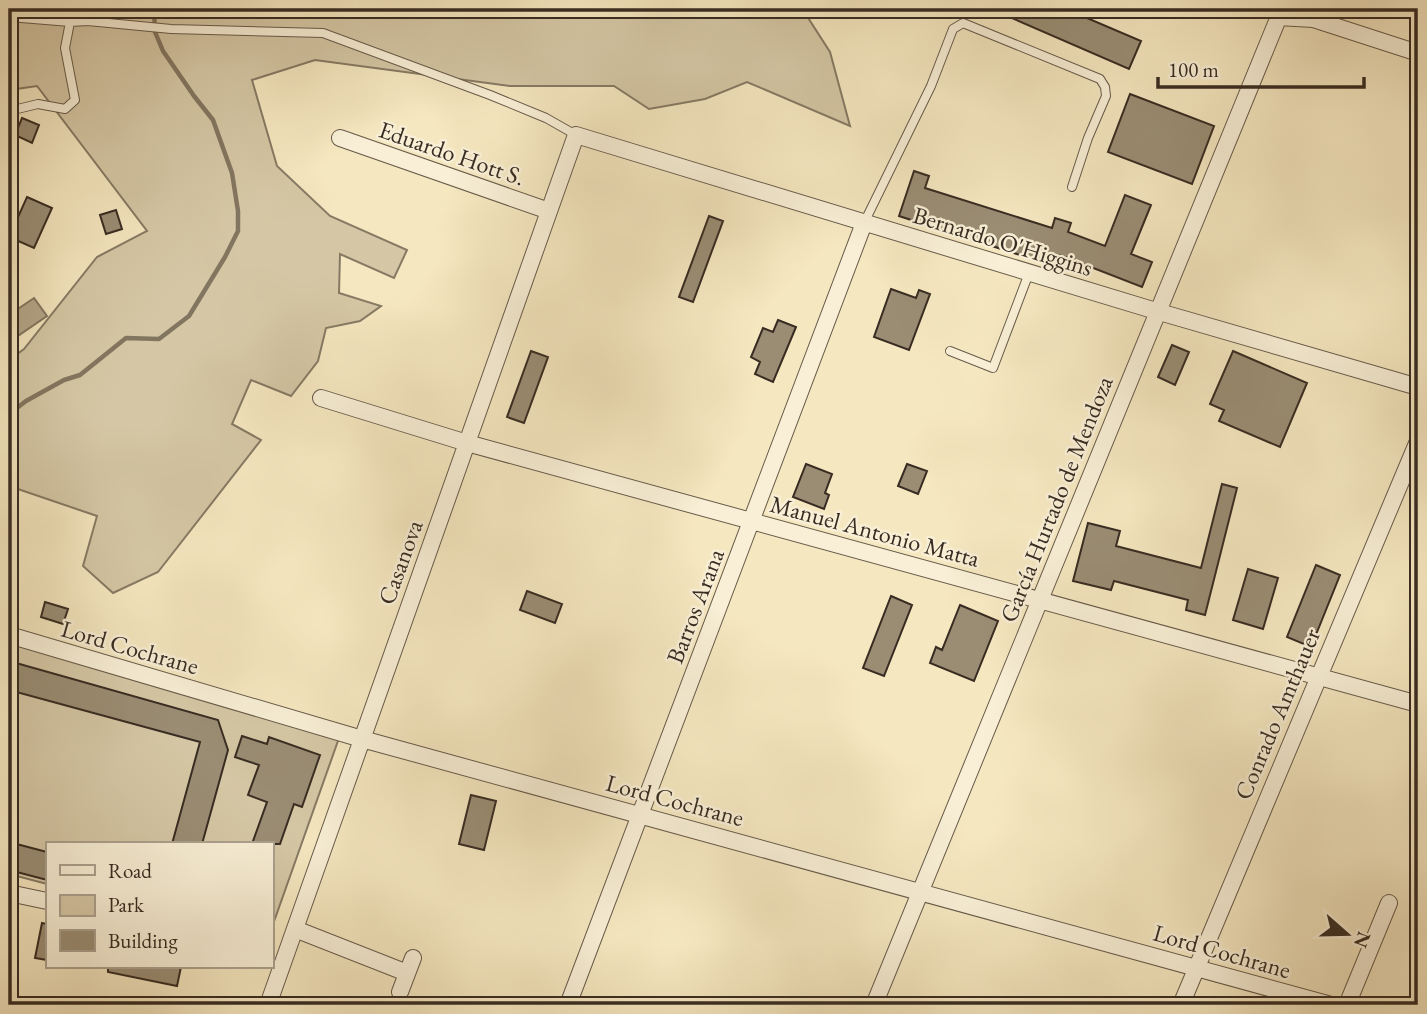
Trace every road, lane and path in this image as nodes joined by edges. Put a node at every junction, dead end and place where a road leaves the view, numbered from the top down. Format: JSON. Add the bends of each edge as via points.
{"nodes":[{"id":1,"x":1278,"y":11,"type":"edge"},
{"id":2,"x":9,"y":17,"type":"edge"},
{"id":3,"x":70,"y":22,"type":"junction"},
{"id":4,"x":1418,"y":53,"type":"edge"},
{"id":5,"x":9,"y":111,"type":"edge"},
{"id":6,"x":576,"y":135,"type":"junction"},
{"id":7,"x":340,"y":138,"type":"dead end"},
{"id":8,"x":1072,"y":187,"type":"dead end"},
{"id":9,"x":549,"y":211,"type":"junction"},
{"id":10,"x":864,"y":223,"type":"junction"},
{"id":11,"x":1029,"y":272,"type":"junction"},
{"id":12,"x":1156,"y":311,"type":"junction"},
{"id":13,"x":950,"y":351,"type":"dead end"},
{"id":14,"x":1418,"y":387,"type":"edge"},
{"id":15,"x":321,"y":398,"type":"dead end"},
{"id":16,"x":1418,"y":441,"type":"edge"},
{"id":17,"x":467,"y":443,"type":"junction"},
{"id":18,"x":752,"y":520,"type":"junction"},
{"id":19,"x":1041,"y":600,"type":"junction"},
{"id":20,"x":9,"y":635,"type":"edge"},
{"id":21,"x":1318,"y":676,"type":"junction"},
{"id":22,"x":1418,"y":704,"type":"edge"},
{"id":23,"x":362,"y":738,"type":"junction"},
{"id":24,"x":640,"y":814,"type":"junction"},
{"id":25,"x":920,"y":891,"type":"junction"},
{"id":26,"x":9,"y":892,"type":"edge"},
{"id":27,"x":46,"y":901,"type":"edge"},
{"id":28,"x":1388,"y":903,"type":"dead end"},
{"id":29,"x":295,"y":929,"type":"junction"},
{"id":30,"x":279,"y":951,"type":"edge"},
{"id":31,"x":1196,"y":968,"type":"junction"},
{"id":32,"x":400,"y":992,"type":"dead end"},
{"id":33,"x":268,"y":1005,"type":"edge"},
{"id":34,"x":568,"y":1005,"type":"edge"},
{"id":35,"x":874,"y":1005,"type":"edge"},
{"id":36,"x":1181,"y":1005,"type":"edge"},
{"id":37,"x":1331,"y":1005,"type":"edge"},
{"id":38,"x":1347,"y":1005,"type":"edge"}],
"edges":[{"from":1,"to":4,"type":"street"},
{"from":1,"to":12,"type":"street","name":"García Hurtado de Mendoza"},
{"from":2,"to":3,"type":"lane"},
{"from":3,"to":5,"type":"lane","via":[[65,48],[75,100],[65,109],[38,104]]},
{"from":3,"to":6,"type":"lane","via":[[323,33],[490,95]]},
{"from":6,"to":9,"type":"street","name":"Casanova"},
{"from":6,"to":10,"type":"street","name":"Bernardo O'Higgins"},
{"from":7,"to":9,"type":"street","name":"Eduardo Hott S."},
{"from":8,"to":10,"type":"lane","via":[[1106,96],[1103,82],[963,23],[951,33],[931,86]]},
{"from":9,"to":17,"type":"street","name":"Casanova"},
{"from":10,"to":11,"type":"street","name":"Bernardo O'Higgins"},
{"from":10,"to":18,"type":"street","name":"Barros Arana"},
{"from":11,"to":12,"type":"street","name":"Bernardo O'Higgins"},
{"from":11,"to":13,"type":"lane","via":[[993,368]]},
{"from":12,"to":14,"type":"street","name":"Bernardo O'Higgins"},
{"from":12,"to":19,"type":"street","name":"García Hurtado de Mendoza"},
{"from":15,"to":17,"type":"street","name":"Manuel Antonio Matta"},
{"from":16,"to":21,"type":"street","name":"Conrado Amthauer"},
{"from":17,"to":18,"type":"street","name":"Manuel Antonio Matta"},
{"from":17,"to":23,"type":"street","name":"Casanova"},
{"from":18,"to":19,"type":"street","name":"Manuel Antonio Matta"},
{"from":18,"to":24,"type":"street","name":"Barros Arana"},
{"from":19,"to":21,"type":"street","name":"Manuel Antonio Matta"},
{"from":19,"to":25,"type":"street","name":"García Hurtado de Mendoza"},
{"from":20,"to":23,"type":"street","name":"Lord Cochrane"},
{"from":21,"to":22,"type":"street","name":"Manuel Antonio Matta"},
{"from":21,"to":31,"type":"street","name":"Conrado Amthauer"},
{"from":23,"to":24,"type":"street","name":"Lord Cochrane"},
{"from":23,"to":29,"type":"street","name":"Casanova"},
{"from":24,"to":25,"type":"street","name":"Lord Cochrane"},
{"from":24,"to":34,"type":"street","name":"Barros Arana"},
{"from":25,"to":31,"type":"street","name":"Lord Cochrane"},
{"from":25,"to":35,"type":"street","name":"García Hurtado de Mendoza"},
{"from":26,"to":27,"type":"street"},
{"from":28,"to":38,"type":"street"},
{"from":29,"to":30,"type":"street","name":"Casanova"},
{"from":29,"to":32,"type":"street","via":[[410,965]]},
{"from":30,"to":33,"type":"street","name":"Casanova"},
{"from":31,"to":36,"type":"street","name":"Conrado Amthauer"},
{"from":31,"to":37,"type":"street","name":"Lord Cochrane"}]}
